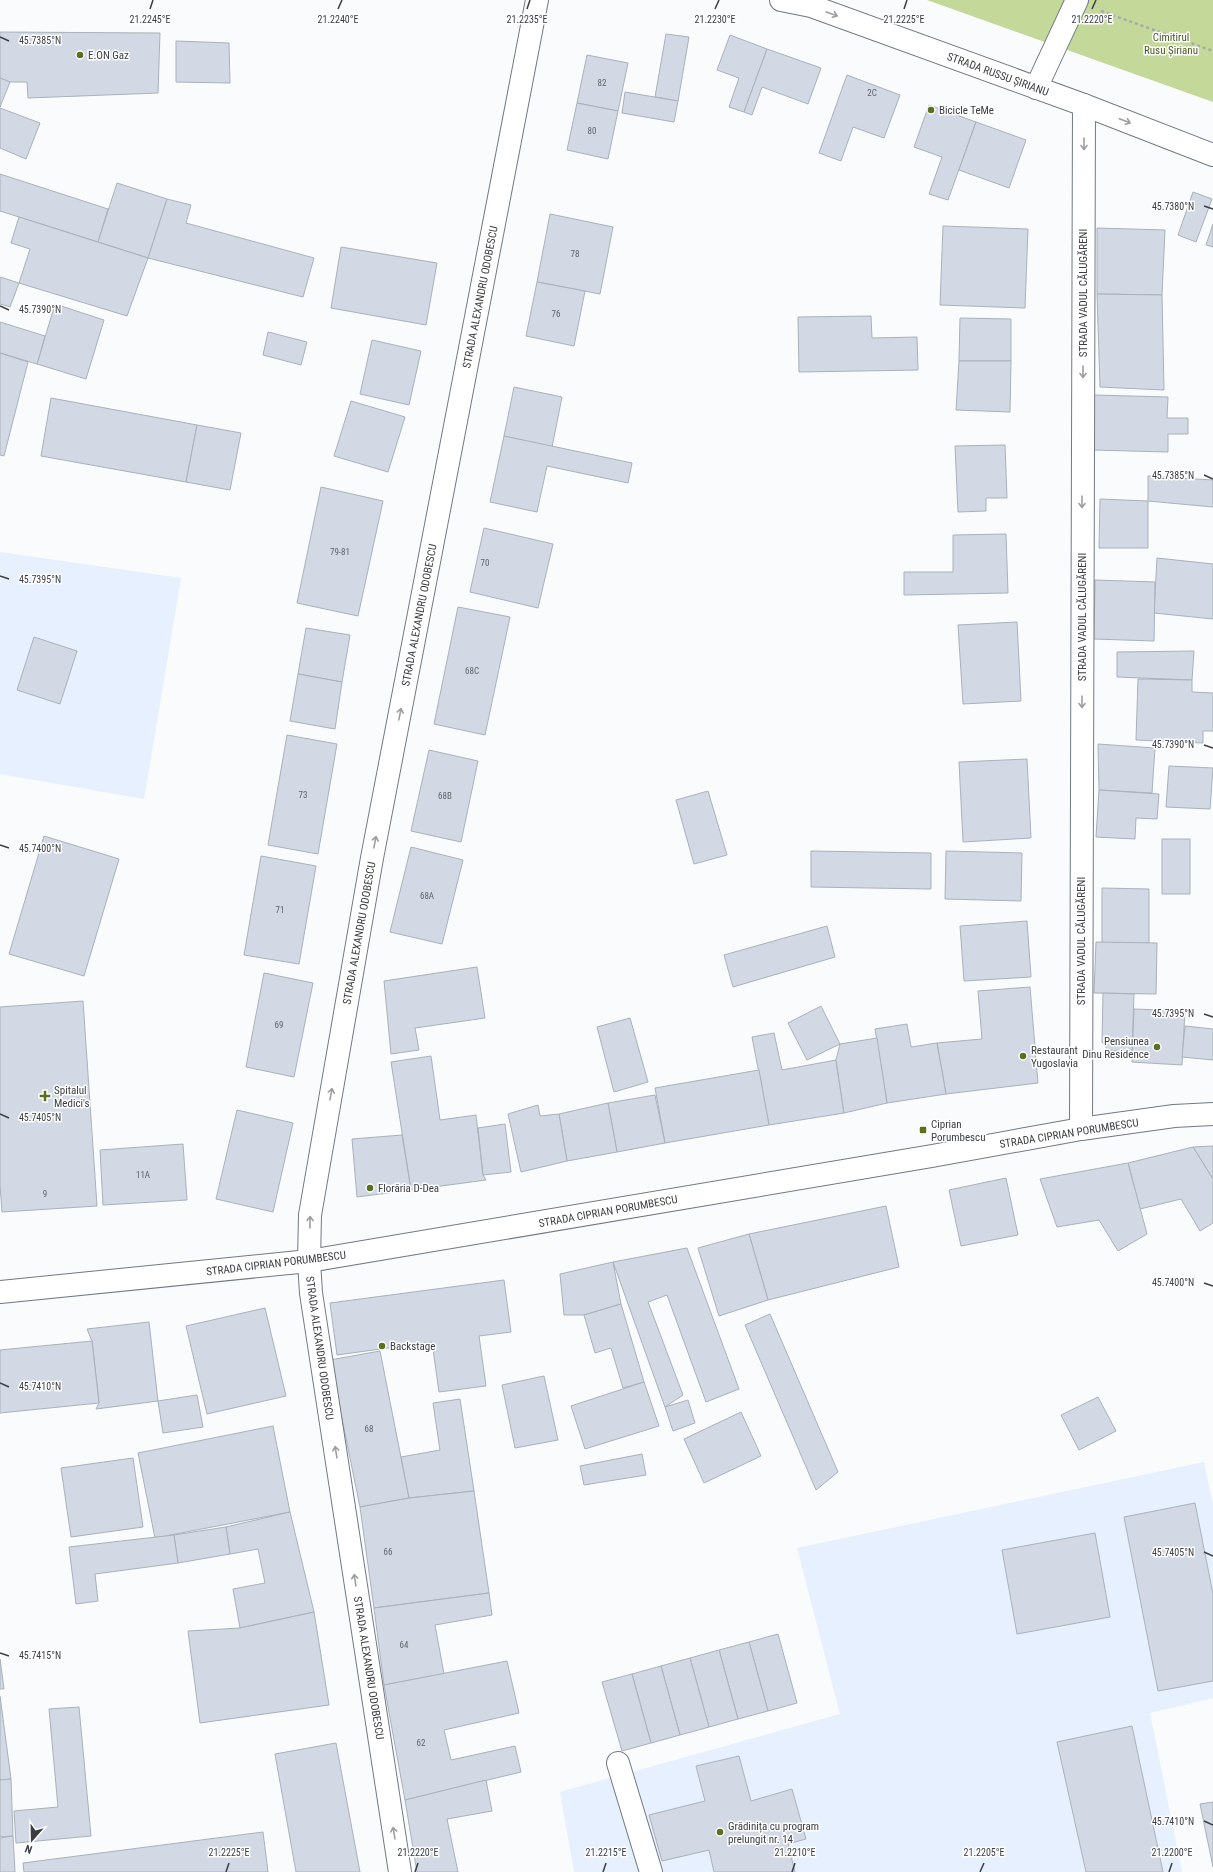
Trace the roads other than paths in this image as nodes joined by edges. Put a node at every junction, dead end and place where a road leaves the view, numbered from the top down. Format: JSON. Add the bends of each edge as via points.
{"nodes":[{"id":1,"x":537,"y":0,"type":"edge"},
{"id":2,"x":781,"y":0,"type":"edge"},
{"id":3,"x":1086,"y":4,"type":"edge"},
{"id":4,"x":1036,"y":88,"type":"junction"},
{"id":5,"x":1084,"y":105,"type":"junction"},
{"id":6,"x":1213,"y":155,"type":"edge"},
{"id":7,"x":1213,"y":1114,"type":"edge"},
{"id":8,"x":1081,"y":1129,"type":"junction"},
{"id":9,"x":309,"y":1261,"type":"junction"},
{"id":10,"x":0,"y":1292,"type":"edge"},
{"id":11,"x":618,"y":1763,"type":"dead end"},
{"id":12,"x":400,"y":1872,"type":"edge"},
{"id":13,"x":651,"y":1872,"type":"edge"}],
"edges":[{"from":9,"to":1,"type":"street","name":"STRADA ALEXANDRU ODOBESCU","one_way":true,"via":[[310,1215],[372,858]]},
{"from":2,"to":4,"type":"street","name":"STRADA RUSSU ȘIRIANU","one_way":true,"via":[[811,6]]},
{"from":3,"to":4,"type":"street"},
{"from":4,"to":5,"type":"street","name":"STRADA RUSSU ȘIRIANU"},
{"from":5,"to":6,"type":"street","name":"STRADA RUSSU ȘIRIANU","one_way":true},
{"from":5,"to":8,"type":"street","name":"STRADA VADUL CĂLUGĂRENI","one_way":true},
{"from":7,"to":8,"type":"street","name":"STRADA CIPRIAN PORUMBESCU","via":[[1174,1116]]},
{"from":8,"to":9,"type":"street","name":"STRADA CIPRIAN PORUMBESCU"},
{"from":9,"to":10,"type":"street","name":"STRADA CIPRIAN PORUMBESCU"},
{"from":12,"to":9,"type":"street","name":"STRADA ALEXANDRU ODOBESCU","one_way":true,"via":[[311,1293]]},
{"from":11,"to":13,"type":"street"}]}
